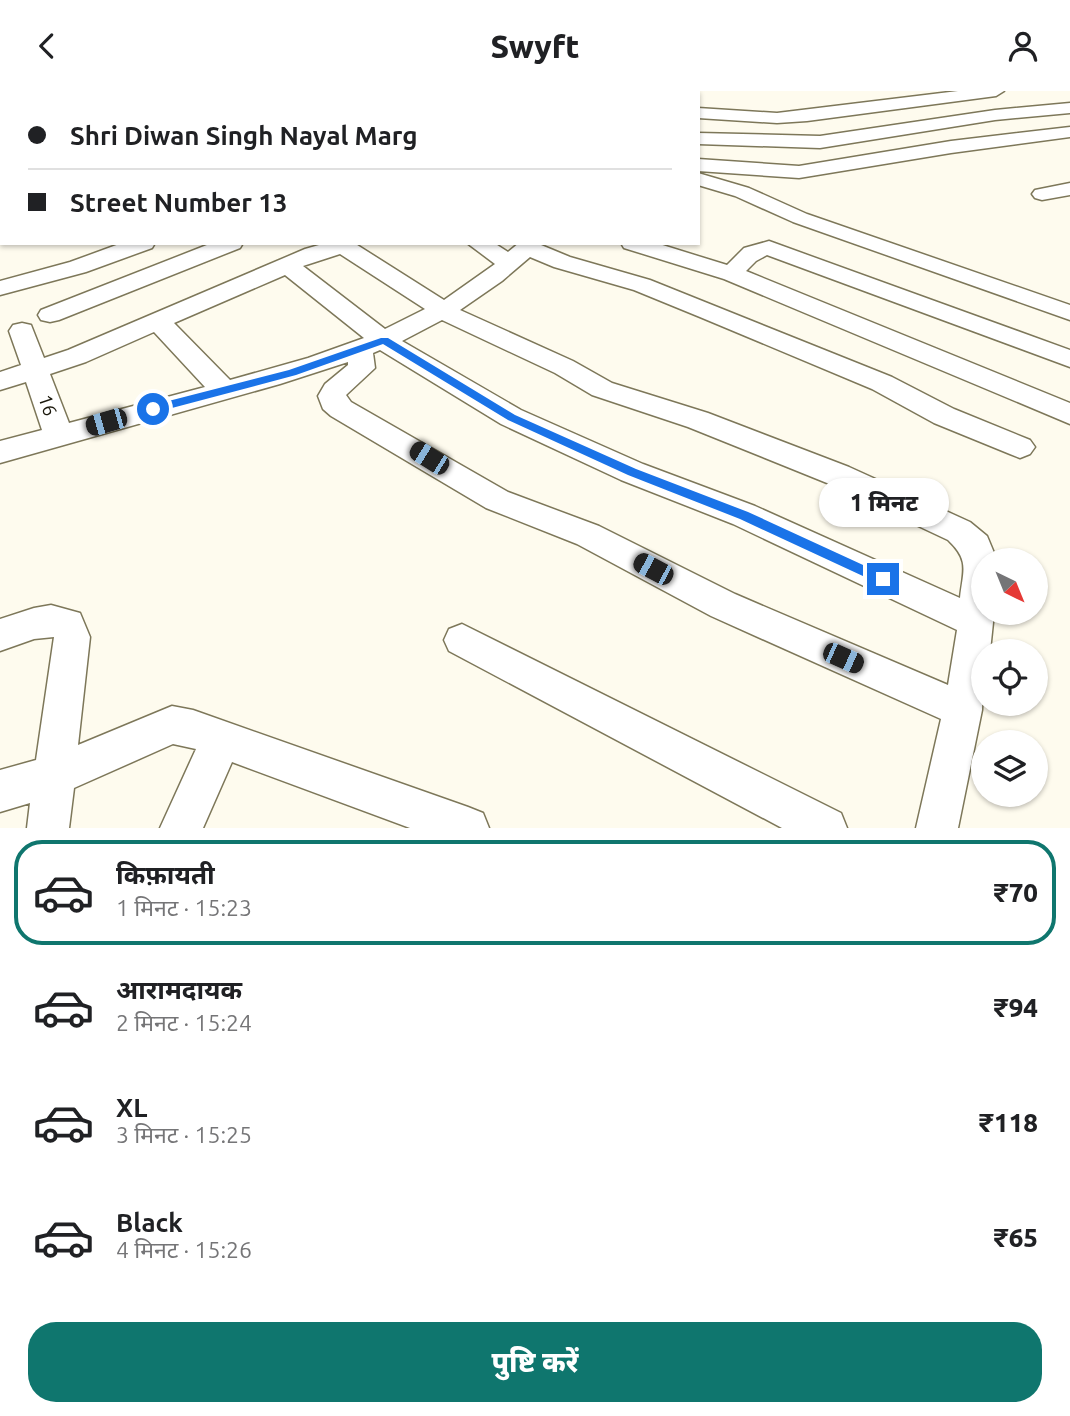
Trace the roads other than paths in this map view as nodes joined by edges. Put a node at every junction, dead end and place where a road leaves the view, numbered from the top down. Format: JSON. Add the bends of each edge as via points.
{"nodes":[{"id":1,"x":996,"y":91,"type":"edge"},
{"id":2,"x":1070,"y":108,"type":"edge"},
{"id":3,"x":700,"y":113,"type":"edge"},
{"id":4,"x":1070,"y":132,"type":"edge"},
{"id":5,"x":700,"y":138,"type":"edge"},
{"id":6,"x":700,"y":165,"type":"edge"},
{"id":7,"x":700,"y":180,"type":"edge"},
{"id":8,"x":1070,"y":189,"type":"edge"},
{"id":9,"x":1042,"y":194,"type":"dead end"},
{"id":10,"x":138,"y":245,"type":"edge"},
{"id":11,"x":227,"y":245,"type":"edge"},
{"id":12,"x":489,"y":245,"type":"edge"},
{"id":13,"x":638,"y":245,"type":"edge"},
{"id":14,"x":306,"y":249,"type":"edge"},
{"id":15,"x":523,"y":251,"type":"edge"},
{"id":16,"x":287,"y":265,"type":"junction"},
{"id":17,"x":732,"y":274,"type":"junction"},
{"id":18,"x":0,"y":288,"type":"edge"},
{"id":19,"x":443,"y":310,"type":"junction"},
{"id":20,"x":1070,"y":313,"type":"edge"},
{"id":21,"x":50,"y":315,"type":"dead end"},
{"id":22,"x":157,"y":321,"type":"junction"},
{"id":23,"x":22,"y":331,"type":"dead end"},
{"id":24,"x":372,"y":346,"type":"junction"},
{"id":25,"x":1070,"y":359,"type":"edge"},
{"id":26,"x":36,"y":370,"type":"junction"},
{"id":27,"x":0,"y":381,"type":"edge"},
{"id":28,"x":224,"y":390,"type":"junction"},
{"id":29,"x":1070,"y":414,"type":"edge"},
{"id":30,"x":59,"y":436,"type":"junction"},
{"id":31,"x":1020,"y":447,"type":"dead end"},
{"id":32,"x":0,"y":452,"type":"edge"},
{"id":33,"x":976,"y":548,"type":"edge"},
{"id":34,"x":971,"y":620,"type":"edge"},
{"id":35,"x":976,"y":625,"type":"edge"},
{"id":36,"x":0,"y":635,"type":"edge"},
{"id":37,"x":462,"y":640,"type":"dead end"},
{"id":38,"x":963,"y":711,"type":"junction"},
{"id":39,"x":222,"y":739,"type":"junction"},
{"id":40,"x":54,"y":776,"type":"junction"},
{"id":41,"x":0,"y":791,"type":"edge"},
{"id":42,"x":48,"y":828,"type":"edge"},
{"id":43,"x":181,"y":828,"type":"edge"},
{"id":44,"x":468,"y":828,"type":"edge"},
{"id":45,"x":826,"y":828,"type":"edge"},
{"id":46,"x":937,"y":828,"type":"edge"}],
"edges":[{"from":1,"to":3,"type":"street","via":[[807,116]]},
{"from":2,"to":5,"type":"street","via":[[984,116],[820,142]]},
{"from":4,"to":6,"type":"street","via":[[799,172]]},
{"from":7,"to":20,"type":"street"},
{"from":8,"to":9,"type":"street"},
{"from":10,"to":18,"type":"street"},
{"from":11,"to":21,"type":"street"},
{"from":12,"to":15,"type":"street"},
{"from":13,"to":17,"type":"street"},
{"from":14,"to":16,"type":"street"},
{"from":14,"to":19,"type":"street","via":[[346,248]]},
{"from":15,"to":19,"type":"street"},
{"from":15,"to":31,"type":"street","via":[[642,285],[698,307],[882,383],[944,416]]},
{"from":16,"to":22,"type":"street"},
{"from":16,"to":24,"type":"street"},
{"from":17,"to":25,"type":"street","via":[[752,251],[769,248]]},
{"from":17,"to":29,"type":"street"},
{"from":19,"to":24,"type":"street"},
{"from":19,"to":33,"type":"street","via":[[602,389],[698,420],[838,475],[959,531]]},
{"from":22,"to":26,"type":"street"},
{"from":22,"to":28,"type":"street"},
{"from":23,"to":26,"type":"street"},
{"from":24,"to":28,"type":"street"},
{"from":24,"to":34,"type":"street","via":[[524,423],[632,472],[744,515]]},
{"from":24,"to":38,"type":"street","via":[[362,368],[335,390],[333,403],[497,500],[588,535],[723,605]]},
{"from":26,"to":27,"type":"street","name":"16"},
{"from":26,"to":30,"type":"street","name":"16"},
{"from":28,"to":30,"type":"street"},
{"from":30,"to":32,"type":"street"},
{"from":35,"to":38,"type":"street"},
{"from":36,"to":40,"type":"street","via":[[57,619],[67,624],[72,637]]},
{"from":37,"to":45,"type":"street"},
{"from":38,"to":46,"type":"street"},
{"from":39,"to":40,"type":"street","via":[[172,725]]},
{"from":39,"to":43,"type":"street"},
{"from":39,"to":44,"type":"street"},
{"from":40,"to":41,"type":"street"},
{"from":40,"to":42,"type":"street"}]}
